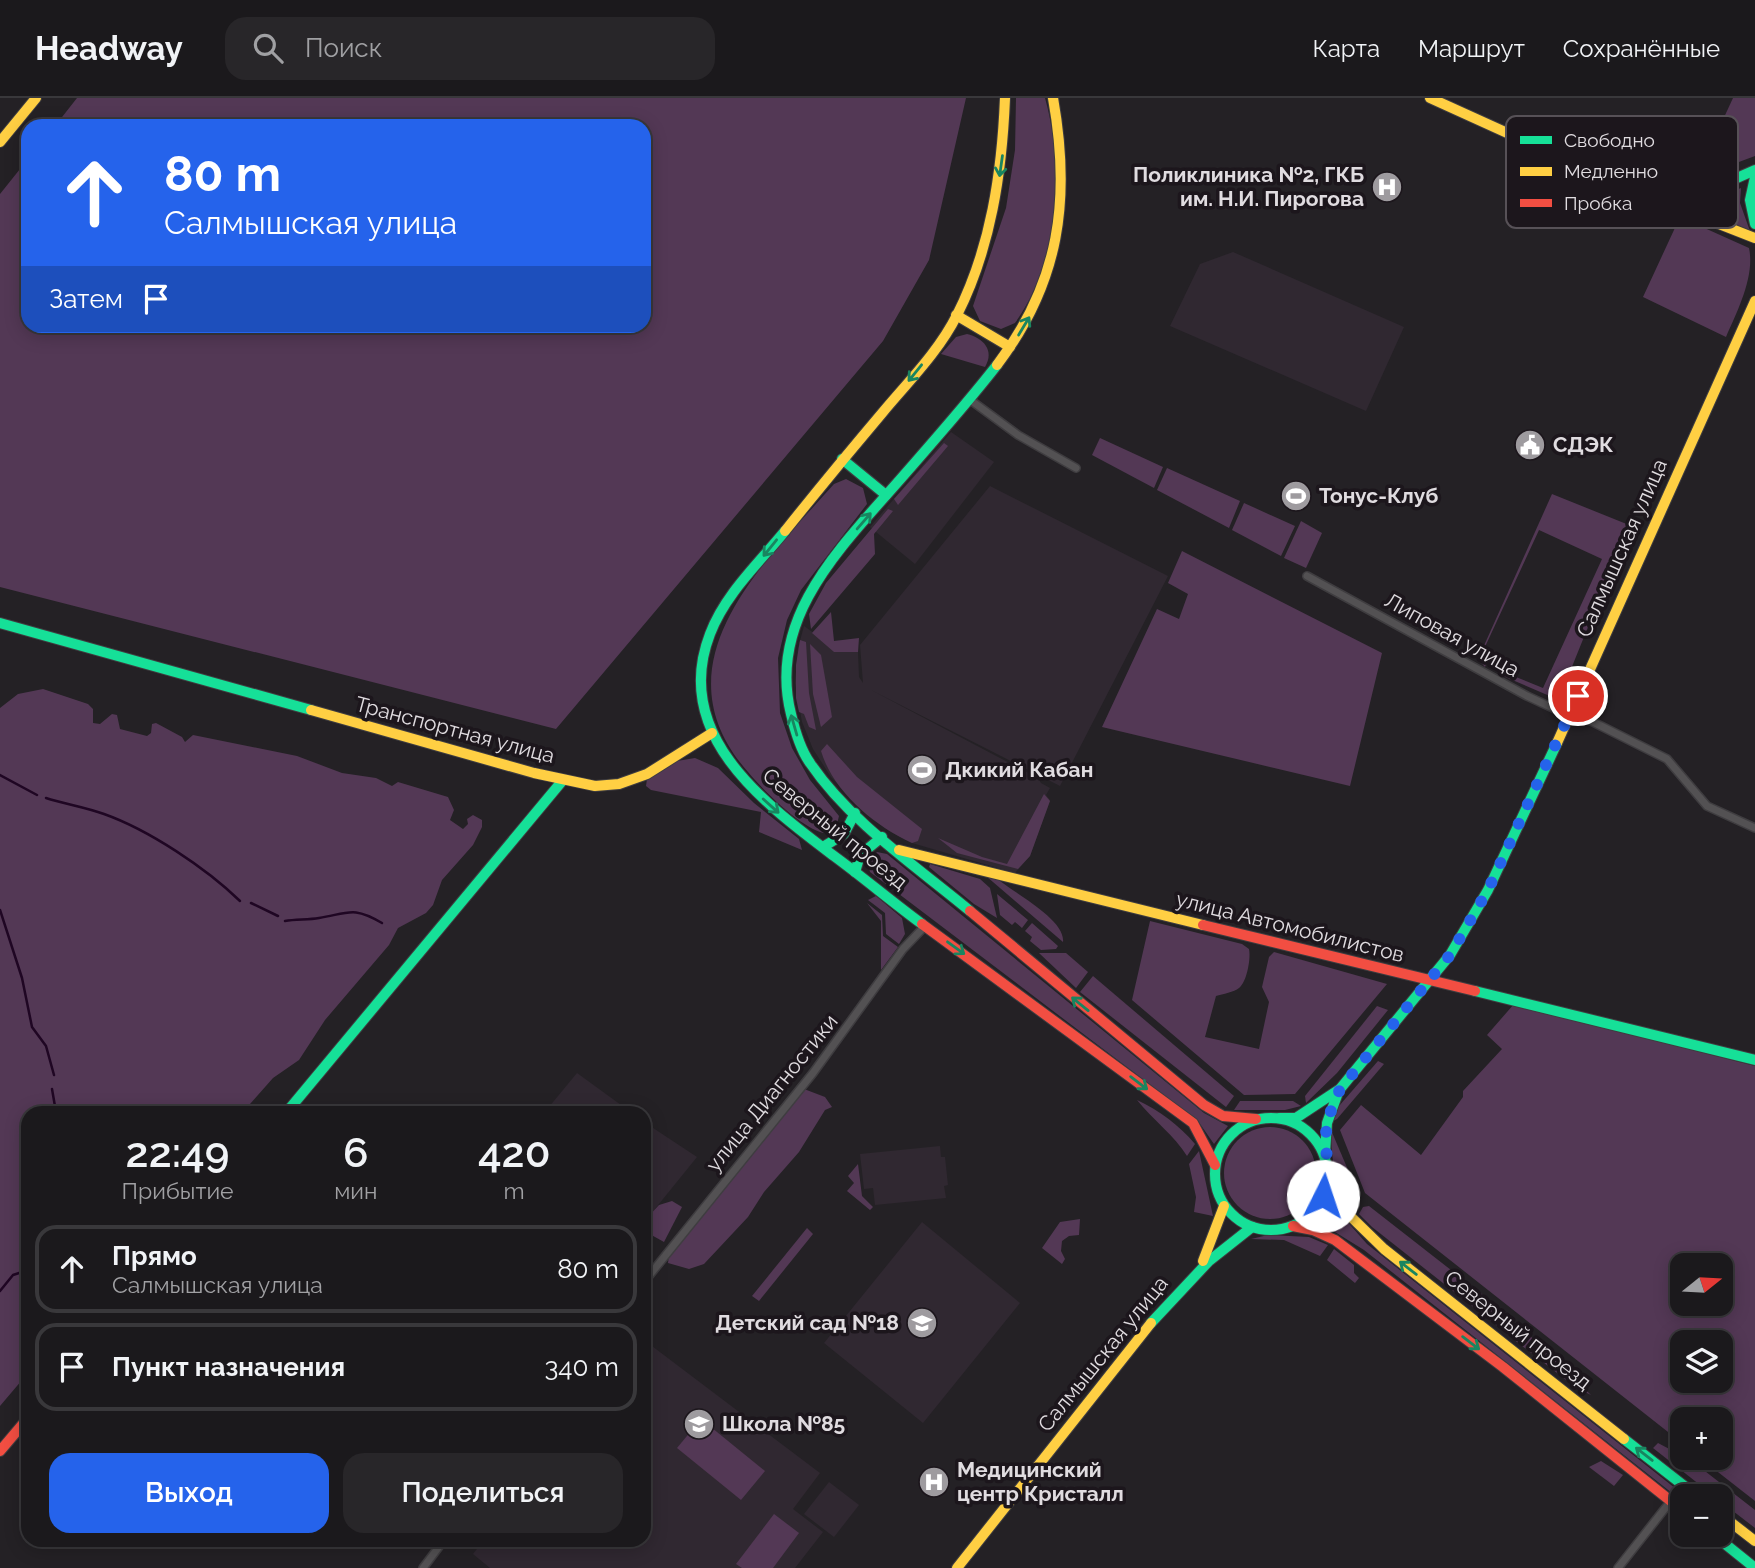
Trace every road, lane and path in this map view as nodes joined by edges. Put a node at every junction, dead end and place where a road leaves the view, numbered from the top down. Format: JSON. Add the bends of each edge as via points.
{"nodes":[{"id":1,"x":36,"y":98,"type":"edge"},
{"id":2,"x":1005,"y":98,"type":"edge"},
{"id":3,"x":1053,"y":98,"type":"edge"},
{"id":4,"x":1430,"y":98,"type":"edge"},
{"id":5,"x":1506,"y":132,"type":"edge"},
{"id":6,"x":0,"y":142,"type":"edge"},
{"id":7,"x":1755,"y":170,"type":"edge"},
{"id":8,"x":1738,"y":177,"type":"edge"},
{"id":9,"x":1755,"y":177,"type":"edge"},
{"id":10,"x":1755,"y":224,"type":"edge"},
{"id":11,"x":1727,"y":228,"type":"edge"},
{"id":12,"x":1755,"y":239,"type":"edge"},
{"id":13,"x":1755,"y":301,"type":"edge"},
{"id":14,"x":956,"y":315,"type":"junction"},
{"id":15,"x":1010,"y":347,"type":"junction"},
{"id":16,"x":969,"y":400,"type":"junction"},
{"id":17,"x":842,"y":459,"type":"junction"},
{"id":18,"x":1076,"y":468,"type":"dead end"},
{"id":19,"x":887,"y":495,"type":"junction"},
{"id":20,"x":1307,"y":576,"type":"dead end"},
{"id":21,"x":0,"y":623,"type":"edge"},
{"id":22,"x":1570,"y":716,"type":"junction"},
{"id":23,"x":712,"y":733,"type":"junction"},
{"id":24,"x":563,"y":780,"type":"junction"},
{"id":25,"x":855,"y":813,"type":"junction"},
{"id":26,"x":1755,"y":828,"type":"edge"},
{"id":27,"x":882,"y":837,"type":"junction"},
{"id":28,"x":823,"y":847,"type":"junction"},
{"id":29,"x":899,"y":850,"type":"junction"},
{"id":30,"x":855,"y":872,"type":"junction"},
{"id":31,"x":925,"y":926,"type":"junction"},
{"id":32,"x":1432,"y":981,"type":"junction"},
{"id":33,"x":1755,"y":1060,"type":"edge"},
{"id":34,"x":1340,"y":1089,"type":"junction"},
{"id":35,"x":292,"y":1106,"type":"edge"},
{"id":36,"x":1280,"y":1118,"type":"junction"},
{"id":37,"x":1256,"y":1119,"type":"junction"},
{"id":38,"x":1325,"y":1157,"type":"junction"},
{"id":39,"x":1215,"y":1165,"type":"junction"},
{"id":40,"x":1327,"y":1183,"type":"junction"},
{"id":41,"x":1224,"y":1206,"type":"junction"},
{"id":42,"x":1293,"y":1226,"type":"junction"},
{"id":43,"x":1252,"y":1227,"type":"junction"},
{"id":44,"x":1202,"y":1264,"type":"junction"},
{"id":45,"x":651,"y":1273,"type":"edge"},
{"id":46,"x":21,"y":1426,"type":"edge"},
{"id":47,"x":0,"y":1451,"type":"edge"},
{"id":48,"x":1683,"y":1484,"type":"edge"},
{"id":49,"x":1670,"y":1502,"type":"joint"},
{"id":50,"x":1733,"y":1524,"type":"edge"},
{"id":51,"x":1755,"y":1541,"type":"edge"},
{"id":52,"x":439,"y":1547,"type":"edge"},
{"id":53,"x":1729,"y":1547,"type":"edge"},
{"id":54,"x":423,"y":1568,"type":"edge"},
{"id":55,"x":957,"y":1568,"type":"edge"},
{"id":56,"x":1618,"y":1568,"type":"edge"},
{"id":57,"x":1755,"y":1568,"type":"edge"}],
"edges":[{"from":1,"to":6,"type":"main road"},
{"from":2,"to":14,"type":"main road","name":"Северный проезд","one_way":true,"via":[[995,201],[984,244]]},
{"from":15,"to":3,"type":"main road","name":"Северный проезд","one_way":true,"via":[[1037,302],[1059,230],[1062,166]]},
{"from":4,"to":5,"type":"main road"},
{"from":7,"to":8,"type":"main road"},
{"from":9,"to":10,"type":"main road","via":[[1749,209]]},
{"from":11,"to":12,"type":"main road"},
{"from":13,"to":22,"type":"main road","name":"Салмышская улица"},
{"from":14,"to":15,"type":"main road"},
{"from":14,"to":17,"type":"main road","name":"Северный проезд","one_way":true,"via":[[913,376]]},
{"from":15,"to":16,"type":"main road","name":"Северный проезд"},
{"from":16,"to":18,"type":"street"},
{"from":16,"to":19,"type":"main road","name":"Северный проезд"},
{"from":17,"to":19,"type":"main road"},
{"from":17,"to":23,"type":"main road","name":"Северный проезд","one_way":true,"via":[[734,592],[710,634],[703,701]]},
{"from":25,"to":19,"type":"main road","name":"Северный проезд","one_way":true,"via":[[800,747],[790,713],[786,669],[794,627],[815,584]]},
{"from":20,"to":22,"type":"street","name":"Липовая улица"},
{"from":21,"to":24,"type":"main road","name":"Транспортная улица"},
{"from":22,"to":26,"type":"street","name":"Липовая улица","via":[[1591,721],[1667,759],[1707,806]]},
{"from":22,"to":32,"type":"main road","name":"Салмышская улица","via":[[1488,890]]},
{"from":23,"to":24,"type":"main road","via":[[663,765],[619,784],[597,786]]},
{"from":23,"to":28,"type":"main road","name":"Северный проезд","one_way":true,"via":[[734,770]]},
{"from":24,"to":35,"type":"main road","name":"Транспортная улица"},
{"from":25,"to":27,"type":"main road","name":"Северный проезд"},
{"from":25,"to":28,"type":"main road","via":[[837,842]]},
{"from":27,"to":29,"type":"main road","name":"Северный проезд"},
{"from":27,"to":30,"type":"main road","via":[[860,855]]},
{"from":28,"to":30,"type":"main road","name":"Северный проезд"},
{"from":29,"to":32,"type":"main road","name":"улица Автомобилистов"},
{"from":37,"to":29,"type":"main road","name":"Северный проезд","one_way":true,"via":[[1223,1116],[1204,1105]]},
{"from":30,"to":31,"type":"main road","name":"Северный проезд"},
{"from":31,"to":39,"type":"main road","name":"Северный проезд","one_way":true,"via":[[1192,1124]]},
{"from":31,"to":45,"type":"street","name":"улица Диагностики"},
{"from":32,"to":33,"type":"main road","name":"улица Автомобилистов"},
{"from":32,"to":34,"type":"main road","name":"Салмышская улица"},
{"from":34,"to":36,"type":"main road","via":[[1296,1118]]},
{"from":34,"to":38,"type":"main road","via":[[1326,1123]]},
{"from":36,"to":37,"type":"main road"},
{"from":36,"to":38,"type":"main road","via":[[1300,1125]]},
{"from":37,"to":39,"type":"main road","via":[[1229,1136]]},
{"from":38,"to":40,"type":"main road"},
{"from":39,"to":41,"type":"main road","via":[[1216,1186]]},
{"from":40,"to":42,"type":"main road","via":[[1315,1209]]},
{"from":48,"to":40,"type":"main road","name":"Северный проезд","one_way":true,"via":[[1384,1249],[1351,1220]]},
{"from":41,"to":43,"type":"main road"},
{"from":41,"to":44,"type":"main road"},
{"from":42,"to":43,"type":"main road","via":[[1273,1231]]},
{"from":42,"to":49,"type":"main road","name":"Северный проезд","one_way":true,"via":[[1335,1240]]},
{"from":43,"to":44,"type":"main road"},
{"from":44,"to":55,"type":"main road","name":"Салмышская улица"},
{"from":46,"to":47,"type":"main road"},
{"from":49,"to":56,"type":"street"},
{"from":50,"to":51,"type":"main road"},
{"from":52,"to":54,"type":"street"},
{"from":53,"to":57,"type":"main road"}]}
